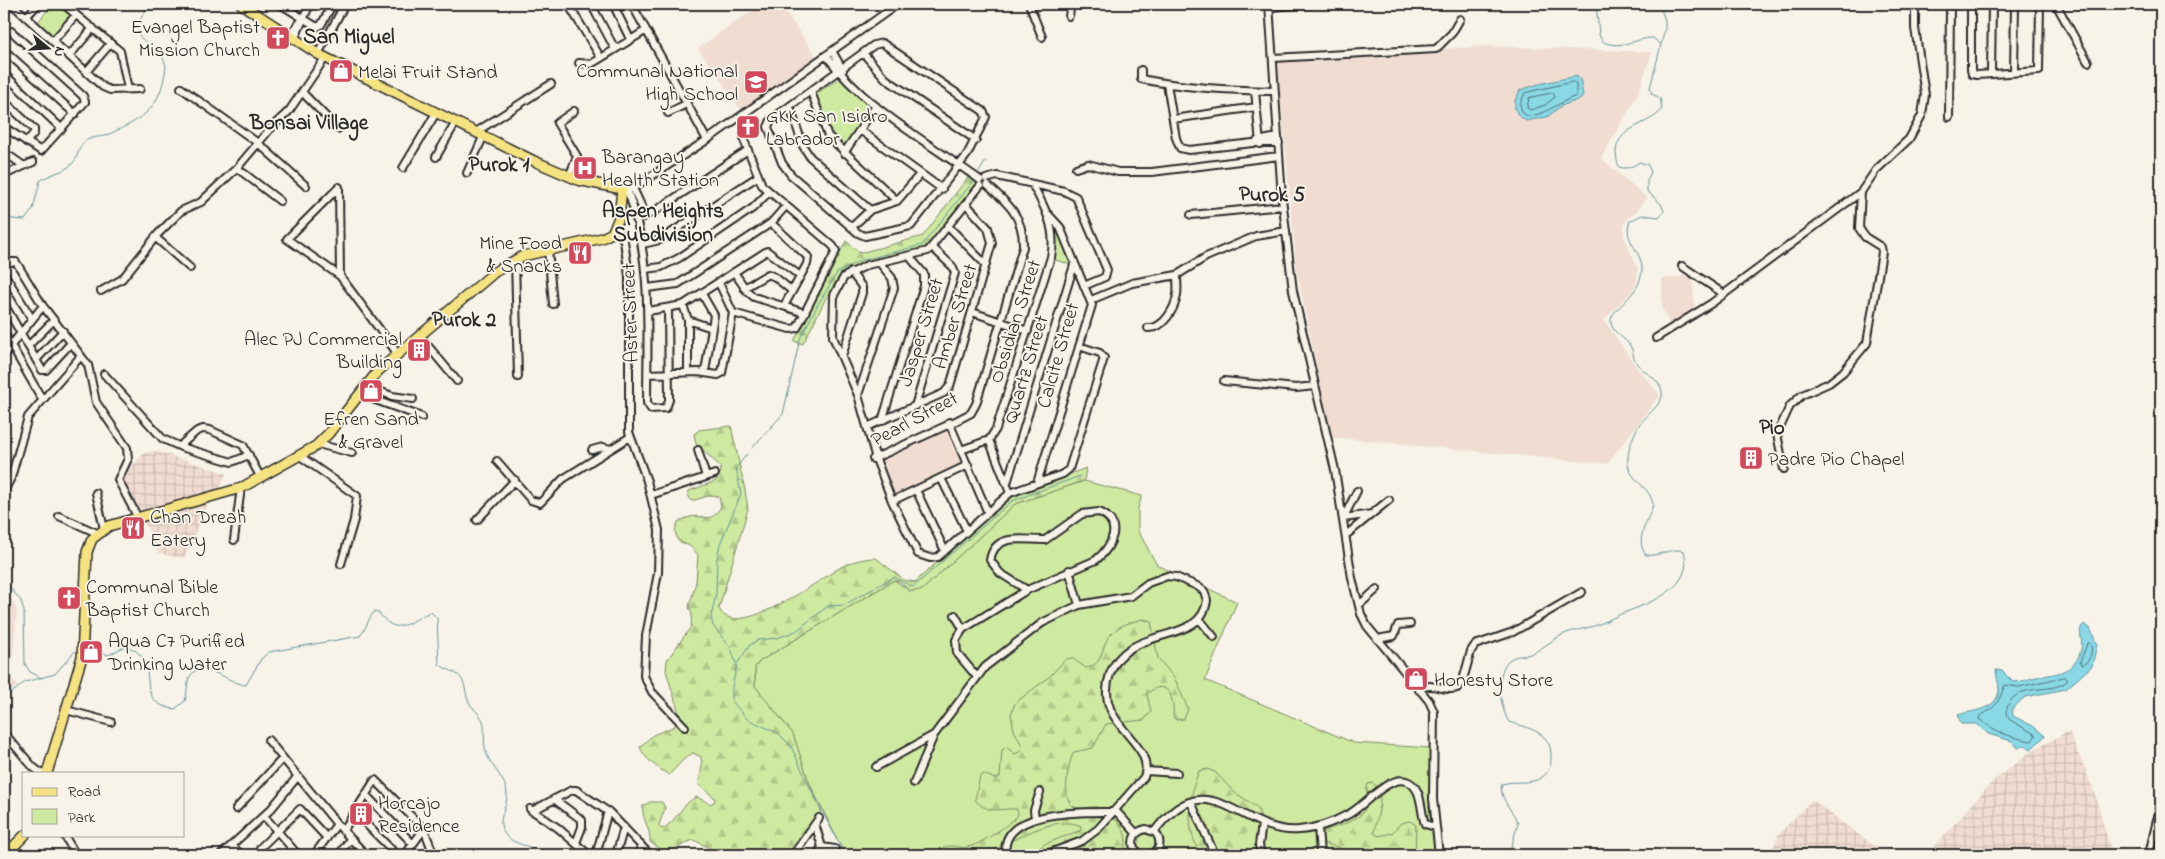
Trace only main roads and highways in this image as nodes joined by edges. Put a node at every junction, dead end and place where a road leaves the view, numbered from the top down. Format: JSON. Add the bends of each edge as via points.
{"nodes":[{"id":1,"x":241,"y":4,"type":"edge"},
{"id":2,"x":47,"y":772,"type":"edge"},
{"id":3,"x":24,"y":836,"type":"edge"},
{"id":4,"x":5,"y":855,"type":"edge"}],
"edges":[{"from":1,"to":2,"type":"main road","via":[[321,56],[569,177],[628,189],[615,229],[602,238],[515,260],[489,277],[397,354],[359,394],[330,433],[300,456],[241,488],[100,531],[92,539],[87,552],[82,657]]},
{"from":3,"to":4,"type":"main road"}]}
